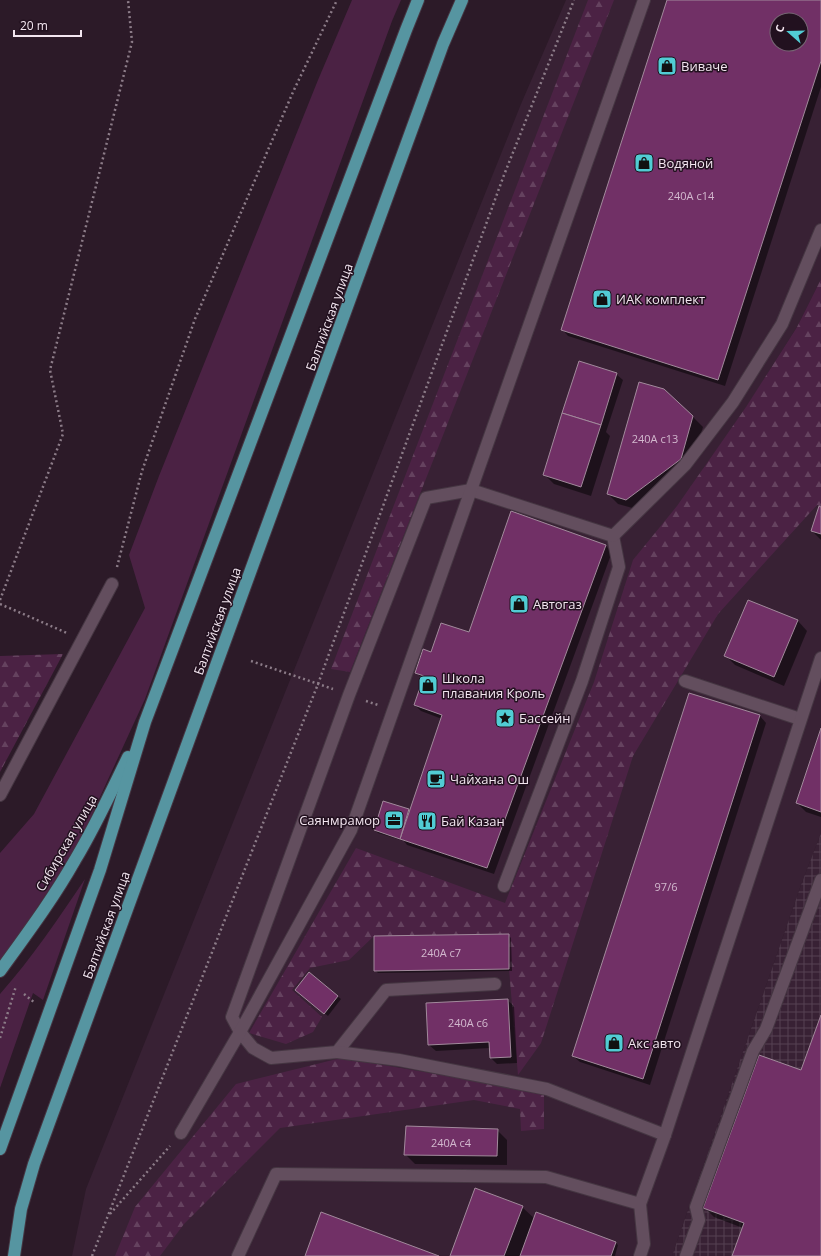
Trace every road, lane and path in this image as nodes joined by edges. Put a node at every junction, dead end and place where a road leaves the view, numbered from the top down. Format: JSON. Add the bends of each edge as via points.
{"nodes":[{"id":1,"x":128,"y":0,"type":"edge"},
{"id":2,"x":337,"y":0,"type":"edge"},
{"id":3,"x":418,"y":0,"type":"edge"},
{"id":4,"x":462,"y":0,"type":"edge"},
{"id":5,"x":574,"y":0,"type":"edge"},
{"id":6,"x":644,"y":0,"type":"edge"},
{"id":7,"x":821,"y":230,"type":"edge"},
{"id":8,"x":471,"y":490,"type":"junction"},
{"id":9,"x":613,"y":536,"type":"junction"},
{"id":10,"x":112,"y":584,"type":"joint"},
{"id":11,"x":0,"y":600,"type":"edge"},
{"id":12,"x":0,"y":604,"type":"edge"},
{"id":13,"x":83,"y":640,"type":"junction"},
{"id":14,"x":821,"y":658,"type":"edge"},
{"id":15,"x":251,"y":661,"type":"dead end"},
{"id":16,"x":685,"y":681,"type":"dead end"},
{"id":17,"x":318,"y":684,"type":"junction"},
{"id":18,"x":328,"y":688,"type":"dead end"},
{"id":19,"x":800,"y":719,"type":"junction"},
{"id":20,"x":145,"y":722,"type":"junction"},
{"id":21,"x":0,"y":795,"type":"edge"},
{"id":22,"x":821,"y":880,"type":"edge"},
{"id":23,"x":504,"y":886,"type":"dead end"},
{"id":24,"x":0,"y":971,"type":"edge"},
{"id":25,"x":495,"y":984,"type":"dead end"},
{"id":26,"x":16,"y":986,"type":"dead end"},
{"id":27,"x":24,"y":994,"type":"dead end"},
{"id":28,"x":36,"y":1005,"type":"dead end"},
{"id":29,"x":240,"y":1032,"type":"junction"},
{"id":30,"x":0,"y":1038,"type":"edge"},
{"id":31,"x":337,"y":1052,"type":"junction"},
{"id":32,"x":181,"y":1133,"type":"joint"},
{"id":33,"x":664,"y":1134,"type":"junction"},
{"id":34,"x":0,"y":1149,"type":"edge"},
{"id":35,"x":640,"y":1204,"type":"junction"},
{"id":36,"x":108,"y":1216,"type":"junction"},
{"id":37,"x":14,"y":1256,"type":"edge"},
{"id":38,"x":92,"y":1256,"type":"edge"},
{"id":39,"x":238,"y":1256,"type":"edge"},
{"id":40,"x":640,"y":1256,"type":"edge"},
{"id":41,"x":686,"y":1256,"type":"edge"}],
"edges":[{"from":1,"to":11,"type":"path","via":[[132,42],[50,370],[63,434]]},
{"from":2,"to":10,"type":"path","via":[[292,92],[195,319],[142,471]]},
{"from":3,"to":20,"type":"main road","name":"Балтийская улица"},
{"from":4,"to":37,"type":"main road","name":"Балтийская улица","via":[[443,44],[34,1164],[21,1209]]},
{"from":5,"to":17,"type":"path","via":[[504,175]]},
{"from":6,"to":8,"type":"lane"},
{"from":7,"to":9,"type":"lane","via":[[782,324],[733,402],[685,465]]},
{"from":8,"to":9,"type":"lane"},
{"from":8,"to":29,"type":"lane","via":[[351,830]]},
{"from":8,"to":29,"type":"lane","via":[[426,498],[349,695],[232,1017]]},
{"from":9,"to":23,"type":"lane","via":[[619,567],[617,574],[582,681]]},
{"from":10,"to":13,"type":"lane"},
{"from":12,"to":13,"type":"path"},
{"from":13,"to":21,"type":"lane"},
{"from":14,"to":19,"type":"lane"},
{"from":15,"to":17,"type":"path"},
{"from":16,"to":19,"type":"lane"},
{"from":17,"to":18,"type":"path"},
{"from":17,"to":36,"type":"path"},
{"from":19,"to":33,"type":"lane"},
{"from":20,"to":24,"type":"main road","name":"Сибирская улица","via":[[76,860]]},
{"from":20,"to":34,"type":"main road","name":"Балтийская улица","via":[[100,870]]},
{"from":22,"to":41,"type":"lane","via":[[766,1029],[753,1051],[698,1199],[698,1220]]},
{"from":25,"to":31,"type":"lane","via":[[386,990]]},
{"from":26,"to":30,"type":"path"},
{"from":27,"to":28,"type":"path"},
{"from":29,"to":31,"type":"lane","via":[[253,1048],[271,1058]]},
{"from":29,"to":32,"type":"lane"},
{"from":31,"to":33,"type":"lane","via":[[399,1060],[547,1089]]},
{"from":32,"to":36,"type":"path"},
{"from":33,"to":35,"type":"lane"},
{"from":35,"to":39,"type":"lane","via":[[546,1177],[276,1174]]},
{"from":35,"to":40,"type":"lane","via":[[644,1244]]},
{"from":36,"to":38,"type":"path"}]}
